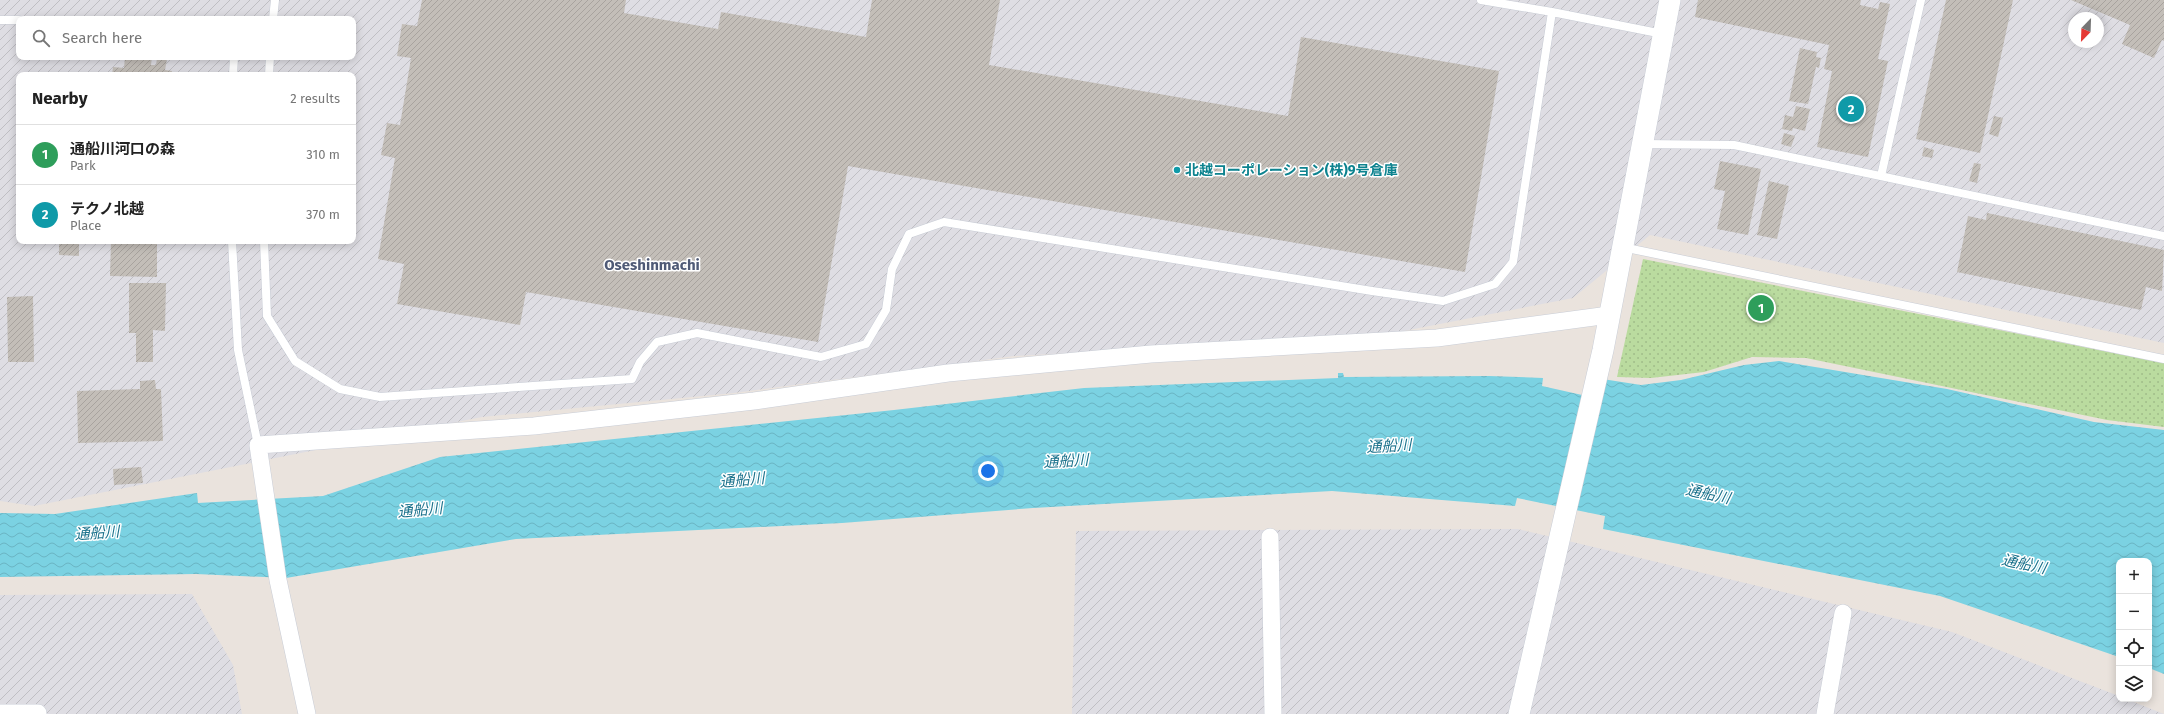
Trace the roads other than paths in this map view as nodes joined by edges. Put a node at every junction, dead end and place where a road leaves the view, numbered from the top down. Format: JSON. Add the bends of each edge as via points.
{"nodes":[{"id":1,"x":275,"y":0,"type":"edge"},
{"id":2,"x":1481,"y":0,"type":"edge"},
{"id":3,"x":1670,"y":0,"type":"edge"},
{"id":4,"x":1921,"y":0,"type":"edge"},
{"id":5,"x":1508,"y":2,"type":"edge"},
{"id":6,"x":1552,"y":12,"type":"junction"},
{"id":7,"x":273,"y":16,"type":"edge"},
{"id":8,"x":0,"y":20,"type":"edge"},
{"id":9,"x":16,"y":20,"type":"edge"},
{"id":10,"x":1664,"y":34,"type":"junction"},
{"id":11,"x":234,"y":60,"type":"edge"},
{"id":12,"x":270,"y":60,"type":"edge"},
{"id":13,"x":233,"y":72,"type":"edge"},
{"id":14,"x":269,"y":72,"type":"edge"},
{"id":15,"x":1642,"y":144,"type":"junction"},
{"id":16,"x":1882,"y":176,"type":"junction"},
{"id":17,"x":2164,"y":236,"type":"edge"},
{"id":18,"x":232,"y":244,"type":"edge"},
{"id":19,"x":264,"y":244,"type":"edge"},
{"id":20,"x":1621,"y":246,"type":"junction"},
{"id":21,"x":1609,"y":315,"type":"junction"},
{"id":22,"x":2164,"y":359,"type":"edge"},
{"id":23,"x":258,"y":445,"type":"junction"},
{"id":24,"x":1270,"y":537,"type":"dead end"},
{"id":25,"x":1843,"y":613,"type":"dead end"},
{"id":26,"x":0,"y":713,"type":"edge"},
{"id":27,"x":38,"y":713,"type":"edge"},
{"id":28,"x":307,"y":714,"type":"edge"},
{"id":29,"x":1273,"y":714,"type":"edge"},
{"id":30,"x":1519,"y":714,"type":"edge"},
{"id":31,"x":1825,"y":714,"type":"edge"}],
"edges":[{"from":1,"to":7,"type":"lane"},
{"from":2,"to":5,"type":"lane"},
{"from":3,"to":10,"type":"street"},
{"from":4,"to":16,"type":"lane"},
{"from":5,"to":6,"type":"lane"},
{"from":6,"to":10,"type":"lane"},
{"from":6,"to":19,"type":"lane","via":[[1513,262],[1494,284],[1443,301],[944,222],[909,234],[892,269],[886,310],[866,344],[821,357],[697,333],[657,342],[640,362],[632,379],[380,397],[340,389],[295,361],[267,316]]},
{"from":8,"to":9,"type":"lane"},
{"from":10,"to":15,"type":"street"},
{"from":11,"to":13,"type":"lane"},
{"from":12,"to":14,"type":"lane"},
{"from":15,"to":16,"type":"lane","via":[[1734,145]]},
{"from":15,"to":20,"type":"street"},
{"from":16,"to":17,"type":"lane"},
{"from":18,"to":23,"type":"lane","via":[[238,350]]},
{"from":20,"to":21,"type":"street"},
{"from":20,"to":22,"type":"lane"},
{"from":21,"to":23,"type":"street","via":[[1437,338],[1144,354],[955,372],[754,401],[534,426]]},
{"from":21,"to":30,"type":"street"},
{"from":23,"to":28,"type":"street","via":[[278,580]]},
{"from":24,"to":29,"type":"street"},
{"from":25,"to":31,"type":"street"},
{"from":26,"to":27,"type":"street"}]}
